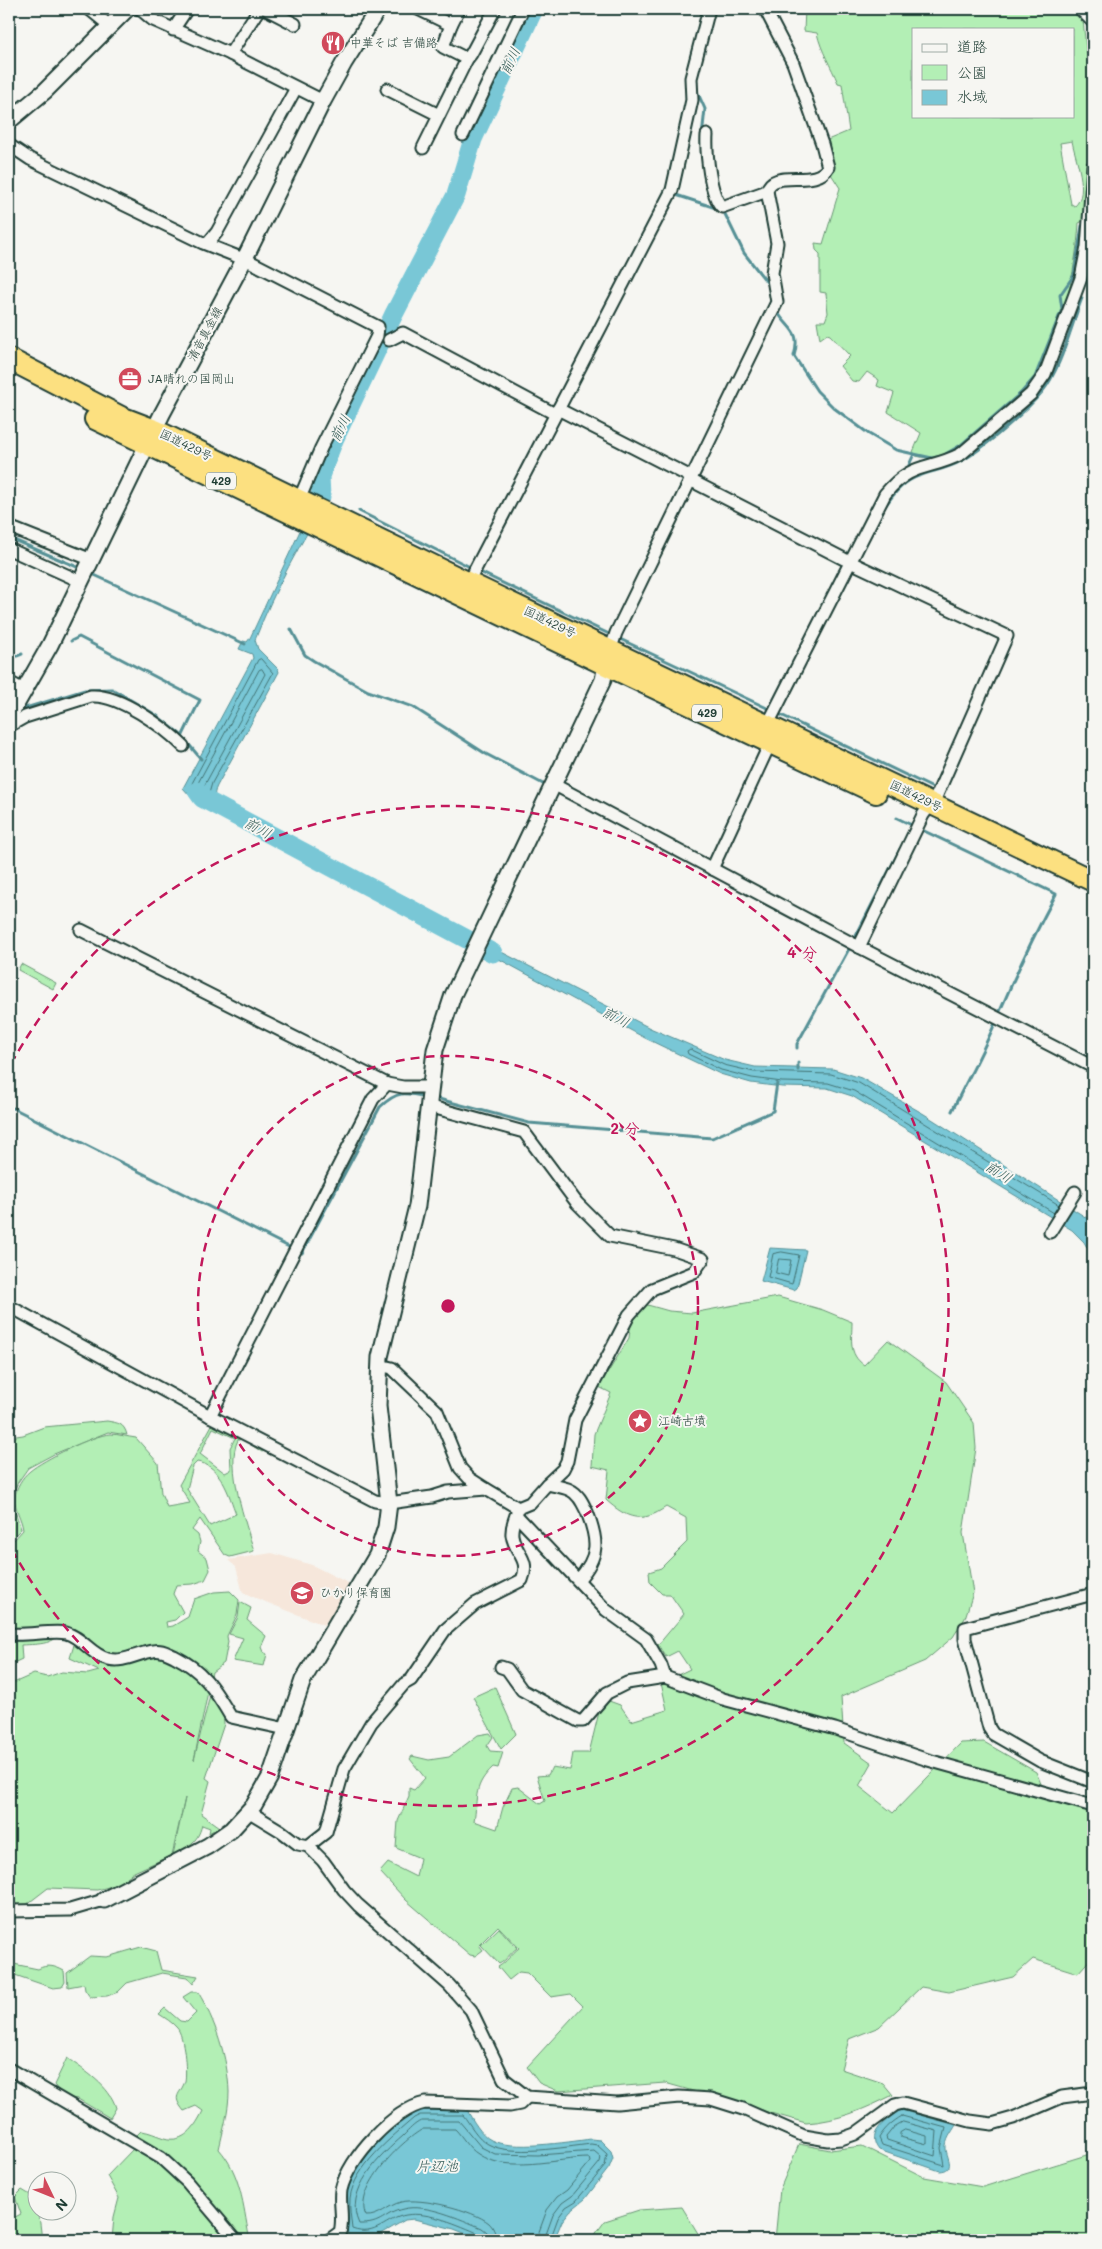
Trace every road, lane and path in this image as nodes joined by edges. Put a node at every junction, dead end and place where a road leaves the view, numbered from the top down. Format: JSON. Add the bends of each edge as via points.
{"nodes":[{"id":1,"x":89,"y":9,"type":"edge"},
{"id":2,"x":127,"y":9,"type":"edge"},
{"id":3,"x":140,"y":9,"type":"edge"},
{"id":4,"x":187,"y":9,"type":"edge"},
{"id":5,"x":259,"y":9,"type":"edge"},
{"id":6,"x":266,"y":9,"type":"edge"},
{"id":7,"x":378,"y":9,"type":"edge"},
{"id":8,"x":418,"y":9,"type":"edge"},
{"id":9,"x":459,"y":9,"type":"edge"},
{"id":10,"x":495,"y":9,"type":"edge"},
{"id":11,"x":523,"y":9,"type":"edge"},
{"id":12,"x":709,"y":9,"type":"edge"},
{"id":13,"x":765,"y":9,"type":"edge"},
{"id":14,"x":1080,"y":9,"type":"edge"},
{"id":15,"x":1093,"y":22,"type":"edge"},
{"id":16,"x":295,"y":24,"type":"dead end"},
{"id":17,"x":451,"y":25,"type":"junction"},
{"id":18,"x":110,"y":26,"type":"junction"},
{"id":19,"x":173,"y":30,"type":"junction"},
{"id":20,"x":230,"y":54,"type":"junction"},
{"id":21,"x":467,"y":58,"type":"junction"},
{"id":22,"x":296,"y":88,"type":"junction"},
{"id":23,"x":386,"y":89,"type":"dead end"},
{"id":24,"x":323,"y":101,"type":"junction"},
{"id":25,"x":440,"y":114,"type":"junction"},
{"id":26,"x":9,"y":121,"type":"edge"},
{"id":27,"x":463,"y":135,"type":"dead end"},
{"id":28,"x":707,"y":136,"type":"dead end"},
{"id":29,"x":9,"y":145,"type":"edge"},
{"id":30,"x":423,"y":148,"type":"dead end"},
{"id":31,"x":1093,"y":166,"type":"edge"},
{"id":32,"x":767,"y":191,"type":"junction"},
{"id":33,"x":208,"y":243,"type":"junction"},
{"id":34,"x":244,"y":260,"type":"junction"},
{"id":35,"x":389,"y":340,"type":"dead end"},
{"id":36,"x":9,"y":359,"type":"edge"},
{"id":37,"x":9,"y":374,"type":"edge"},
{"id":38,"x":556,"y":412,"type":"junction"},
{"id":39,"x":151,"y":437,"type":"junction"},
{"id":40,"x":690,"y":479,"type":"junction"},
{"id":41,"x":299,"y":506,"type":"junction"},
{"id":42,"x":9,"y":527,"type":"edge"},
{"id":43,"x":9,"y":549,"type":"edge"},
{"id":44,"x":850,"y":561,"type":"junction"},
{"id":45,"x":87,"y":571,"type":"junction"},
{"id":46,"x":465,"y":589,"type":"junction"},
{"id":47,"x":608,"y":658,"type":"junction"},
{"id":48,"x":9,"y":682,"type":"edge"},
{"id":49,"x":15,"y":702,"type":"edge"},
{"id":50,"x":9,"y":726,"type":"edge"},
{"id":51,"x":769,"y":733,"type":"junction"},
{"id":52,"x":183,"y":746,"type":"dead end"},
{"id":53,"x":553,"y":784,"type":"junction"},
{"id":54,"x":922,"y":819,"type":"junction"},
{"id":55,"x":712,"y":868,"type":"junction"},
{"id":56,"x":1093,"y":881,"type":"edge"},
{"id":57,"x":1093,"y":896,"type":"edge"},
{"id":58,"x":81,"y":930,"type":"dead end"},
{"id":59,"x":854,"y":945,"type":"junction"},
{"id":60,"x":1093,"y":1067,"type":"edge"},
{"id":61,"x":386,"y":1084,"type":"junction"},
{"id":62,"x":429,"y":1097,"type":"junction"},
{"id":63,"x":1074,"y":1194,"type":"dead end"},
{"id":64,"x":1050,"y":1231,"type":"dead end"},
{"id":65,"x":9,"y":1306,"type":"edge"},
{"id":66,"x":379,"y":1364,"type":"junction"},
{"id":67,"x":210,"y":1416,"type":"junction"},
{"id":68,"x":547,"y":1484,"type":"junction"},
{"id":69,"x":486,"y":1489,"type":"junction"},
{"id":70,"x":389,"y":1503,"type":"junction"},
{"id":71,"x":517,"y":1512,"type":"junction"},
{"id":72,"x":578,"y":1580,"type":"junction"},
{"id":73,"x":1093,"y":1594,"type":"edge"},
{"id":74,"x":9,"y":1634,"type":"edge"},
{"id":75,"x":501,"y":1667,"type":"dead end"},
{"id":76,"x":665,"y":1677,"type":"junction"},
{"id":77,"x":286,"y":1729,"type":"junction"},
{"id":78,"x":1093,"y":1782,"type":"edge"},
{"id":79,"x":1093,"y":1806,"type":"edge"},
{"id":80,"x":248,"y":1811,"type":"junction"},
{"id":81,"x":308,"y":1846,"type":"junction"},
{"id":82,"x":104,"y":1900,"type":"joint"},
{"id":83,"x":9,"y":1911,"type":"edge"},
{"id":84,"x":9,"y":2070,"type":"edge"},
{"id":85,"x":1093,"y":2093,"type":"edge"},
{"id":86,"x":527,"y":2097,"type":"junction"},
{"id":87,"x":236,"y":2240,"type":"edge"},
{"id":88,"x":329,"y":2240,"type":"edge"}],
"edges":[{"from":1,"to":18,"type":"street"},
{"from":2,"to":18,"type":"street"},
{"from":3,"to":19,"type":"street"},
{"from":4,"to":19,"type":"street"},
{"from":5,"to":20,"type":"street"},
{"from":6,"to":16,"type":"street"},
{"from":7,"to":24,"type":"street","name":"清音真金線"},
{"from":8,"to":17,"type":"street"},
{"from":9,"to":17,"type":"street"},
{"from":10,"to":21,"type":"street"},
{"from":11,"to":27,"type":"street"},
{"from":12,"to":38,"type":"street","via":[[691,78],[692,100],[670,193]]},
{"from":13,"to":32,"type":"street","via":[[793,63],[828,167],[824,173],[808,179],[775,180]]},
{"from":14,"to":15,"type":"street"},
{"from":17,"to":21,"type":"street","via":[[443,47]]},
{"from":18,"to":26,"type":"street","via":[[45,91]]},
{"from":19,"to":20,"type":"street"},
{"from":20,"to":22,"type":"street"},
{"from":21,"to":25,"type":"street"},
{"from":22,"to":24,"type":"street"},
{"from":22,"to":33,"type":"street"},
{"from":23,"to":25,"type":"street"},
{"from":24,"to":34,"type":"street","name":"清音真金線"},
{"from":25,"to":30,"type":"street"},
{"from":28,"to":32,"type":"street","via":[[710,172],[717,202],[722,207]]},
{"from":29,"to":33,"type":"street","via":[[30,159]]},
{"from":31,"to":44,"type":"street","via":[[1087,247],[1081,278],[1040,384],[961,454],[901,476],[885,494]]},
{"from":32,"to":40,"type":"street","via":[[777,243],[772,274],[777,302]]},
{"from":33,"to":34,"type":"street"},
{"from":34,"to":39,"type":"street","name":"清音真金線"},
{"from":34,"to":41,"type":"street","via":[[378,327],[377,336],[321,448]]},
{"from":35,"to":38,"type":"street","via":[[403,333]]},
{"from":36,"to":39,"type":"highway","name":"国道429号","number":"429","via":[[121,416]]},
{"from":37,"to":39,"type":"highway","name":"国道429号","number":"429"},
{"from":38,"to":40,"type":"street"},
{"from":38,"to":46,"type":"street"},
{"from":39,"to":41,"type":"highway","name":"国道429号","number":"429"},
{"from":39,"to":45,"type":"street","name":"清音真金線"},
{"from":40,"to":44,"type":"street"},
{"from":40,"to":47,"type":"street","via":[[620,624]]},
{"from":41,"to":46,"type":"highway","name":"国道429号","number":"429"},
{"from":42,"to":45,"type":"street"},
{"from":43,"to":45,"type":"street"},
{"from":44,"to":51,"type":"street"},
{"from":44,"to":54,"type":"street","via":[[1007,636]]},
{"from":45,"to":49,"type":"street","name":"清音真金線","via":[[50,645]]},
{"from":46,"to":47,"type":"highway","name":"国道429号","number":"429"},
{"from":47,"to":51,"type":"highway","name":"国道429号","number":"429"},
{"from":47,"to":53,"type":"street","via":[[603,680]]},
{"from":48,"to":49,"type":"street"},
{"from":50,"to":52,"type":"street","via":[[25,717],[101,695],[157,724]]},
{"from":51,"to":54,"type":"highway","name":"国道429号","number":"429"},
{"from":51,"to":55,"type":"street"},
{"from":53,"to":55,"type":"street"},
{"from":53,"to":62,"type":"street","via":[[442,1023]]},
{"from":54,"to":56,"type":"highway","name":"国道429号","number":"429"},
{"from":54,"to":57,"type":"highway","name":"国道429号","number":"429"},
{"from":54,"to":59,"type":"street"},
{"from":55,"to":59,"type":"street"},
{"from":58,"to":61,"type":"street"},
{"from":59,"to":60,"type":"street"},
{"from":61,"to":62,"type":"street"},
{"from":61,"to":67,"type":"street","via":[[373,1099]]},
{"from":62,"to":66,"type":"street","via":[[417,1206]]},
{"from":62,"to":68,"type":"street","via":[[524,1132],[577,1203],[610,1236],[674,1249],[703,1259],[694,1272],[652,1289],[629,1315],[575,1420],[567,1461]]},
{"from":63,"to":64,"type":"street"},
{"from":65,"to":67,"type":"street"},
{"from":66,"to":69,"type":"street","via":[[392,1368],[437,1411],[460,1468]]},
{"from":66,"to":70,"type":"street","via":[[378,1406]]},
{"from":67,"to":70,"type":"street","via":[[374,1501]]},
{"from":68,"to":71,"type":"street"},
{"from":68,"to":72,"type":"street","via":[[572,1490],[584,1504],[593,1526],[596,1539],[592,1561]]},
{"from":69,"to":70,"type":"street"},
{"from":69,"to":71,"type":"street"},
{"from":70,"to":77,"type":"street","via":[[386,1528],[374,1563],[303,1680]]},
{"from":71,"to":72,"type":"street"},
{"from":71,"to":81,"type":"street","via":[[512,1529],[525,1563],[522,1580],[475,1604],[439,1636],[411,1680],[370,1723],[344,1769],[326,1832]]},
{"from":72,"to":76,"type":"street","via":[[606,1610],[646,1639]]},
{"from":73,"to":78,"type":"street","via":[[965,1628],[993,1734],[1040,1761]]},
{"from":74,"to":77,"type":"street","via":[[25,1636],[65,1632],[97,1655],[109,1659],[120,1660],[162,1650],[203,1674],[231,1716]]},
{"from":75,"to":76,"type":"street","via":[[522,1690],[578,1721],[583,1720],[607,1693],[627,1683]]},
{"from":76,"to":79,"type":"street","via":[[723,1700],[835,1729],[928,1760]]},
{"from":77,"to":80,"type":"street","via":[[270,1777]]},
{"from":80,"to":81,"type":"street","via":[[298,1844]]},
{"from":80,"to":82,"type":"street","via":[[231,1830],[208,1846]]},
{"from":81,"to":86,"type":"street","via":[[358,1905],[449,1985],[484,2033],[504,2079]]},
{"from":82,"to":83,"type":"street","via":[[70,1910]]},
{"from":84,"to":87,"type":"street","via":[[162,2158]]},
{"from":85,"to":86,"type":"street","via":[[1062,2097],[992,2124],[903,2103],[841,2140],[804,2136],[743,2109],[711,2099],[679,2096],[617,2103]]},
{"from":86,"to":88,"type":"street","via":[[520,2104],[510,2106],[426,2103],[401,2112],[356,2160],[342,2187],[340,2232]]}]}
